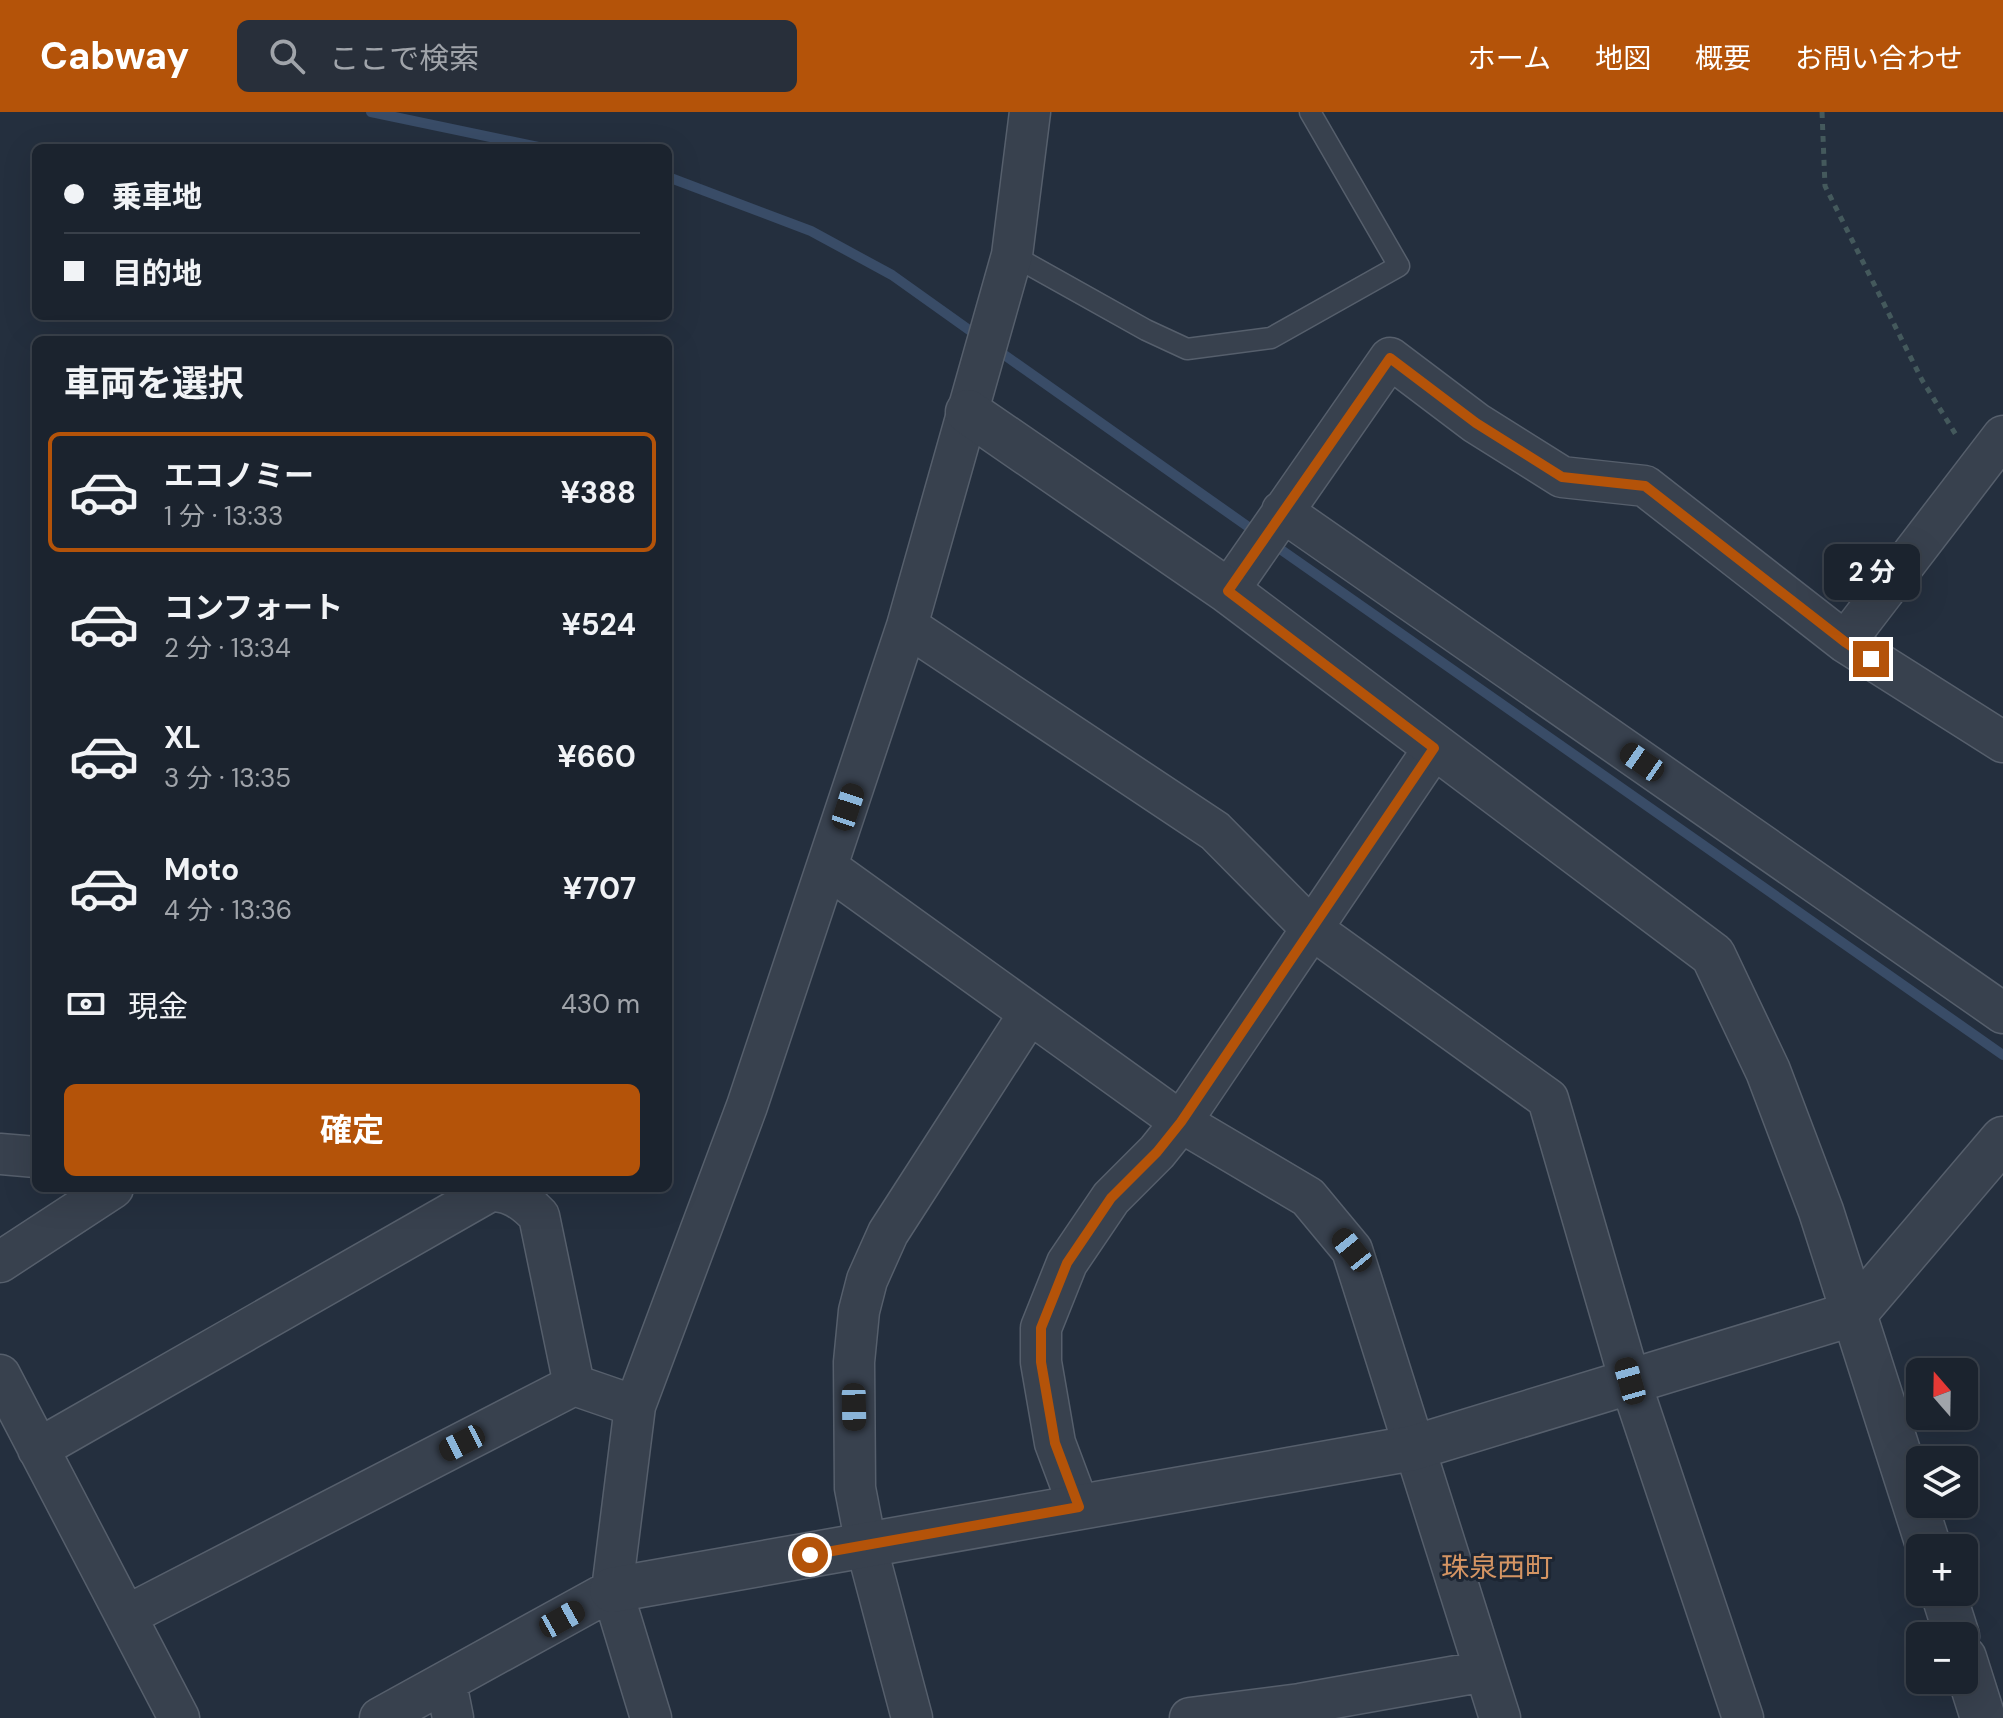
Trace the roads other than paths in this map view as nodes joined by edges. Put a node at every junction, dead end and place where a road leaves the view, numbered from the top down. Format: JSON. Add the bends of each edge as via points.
{"nodes":[{"id":1,"x":1030,"y":112,"type":"edge"},
{"id":2,"x":1310,"y":112,"type":"edge"},
{"id":3,"x":1012,"y":255,"type":"junction"},
{"id":4,"x":968,"y":412,"type":"junction"},
{"id":5,"x":2003,"y":436,"type":"edge"},
{"id":6,"x":1282,"y":511,"type":"junction"},
{"id":7,"x":1228,"y":591,"type":"junction"},
{"id":8,"x":907,"y":626,"type":"junction"},
{"id":9,"x":1845,"y":642,"type":"junction"},
{"id":10,"x":2003,"y":742,"type":"edge"},
{"id":11,"x":1434,"y":748,"type":"junction"},
{"id":12,"x":828,"y":868,"type":"junction"},
{"id":13,"x":1312,"y":929,"type":"junction"},
{"id":14,"x":2003,"y":1013,"type":"edge"},
{"id":15,"x":1029,"y":1014,"type":"junction"},
{"id":16,"x":1181,"y":1122,"type":"junction"},
{"id":17,"x":2003,"y":1139,"type":"edge"},
{"id":18,"x":0,"y":1154,"type":"edge"},
{"id":19,"x":32,"y":1157,"type":"edge"},
{"id":20,"x":107,"y":1192,"type":"edge"},
{"id":21,"x":471,"y":1192,"type":"edge"},
{"id":22,"x":491,"y":1192,"type":"edge"},
{"id":23,"x":0,"y":1262,"type":"edge"},
{"id":24,"x":1855,"y":1313,"type":"junction"},
{"id":25,"x":0,"y":1375,"type":"edge"},
{"id":26,"x":1630,"y":1381,"type":"junction"},
{"id":27,"x":574,"y":1385,"type":"junction"},
{"id":28,"x":635,"y":1406,"type":"junction"},
{"id":29,"x":1413,"y":1448,"type":"junction"},
{"id":30,"x":38,"y":1449,"type":"junction"},
{"id":31,"x":1079,"y":1507,"type":"junction"},
{"id":32,"x":1925,"y":1534,"type":"edge"},
{"id":33,"x":866,"y":1545,"type":"junction"},
{"id":34,"x":612,"y":1590,"type":"junction"},
{"id":35,"x":126,"y":1616,"type":"junction"},
{"id":36,"x":1485,"y":1671,"type":"junction"},
{"id":37,"x":1975,"y":1694,"type":"edge"},
{"id":38,"x":450,"y":1700,"type":"edge"},
{"id":39,"x":1302,"y":1711,"type":"edge"},
{"id":40,"x":179,"y":1718,"type":"edge"},
{"id":41,"x":380,"y":1718,"type":"edge"},
{"id":42,"x":651,"y":1718,"type":"edge"},
{"id":43,"x":912,"y":1718,"type":"edge"},
{"id":44,"x":1190,"y":1718,"type":"edge"},
{"id":45,"x":1500,"y":1718,"type":"edge"},
{"id":46,"x":1743,"y":1718,"type":"edge"},
{"id":47,"x":1983,"y":1718,"type":"edge"}],
"edges":[{"from":1,"to":3,"type":"street"},
{"from":2,"to":3,"type":"lane","via":[[1399,266],[1271,338],[1187,349]]},
{"from":3,"to":4,"type":"street"},
{"from":4,"to":7,"type":"street"},
{"from":4,"to":8,"type":"street"},
{"from":5,"to":9,"type":"street"},
{"from":6,"to":7,"type":"street"},
{"from":6,"to":9,"type":"street","via":[[1390,358],[1476,423],[1562,477],[1645,486]]},
{"from":6,"to":14,"type":"street"},
{"from":7,"to":11,"type":"street"},
{"from":8,"to":12,"type":"street"},
{"from":8,"to":13,"type":"street","via":[[1215,831]]},
{"from":9,"to":10,"type":"street"},
{"from":11,"to":13,"type":"street"},
{"from":11,"to":24,"type":"street","via":[[1713,955],[1768,1071]]},
{"from":12,"to":15,"type":"street"},
{"from":12,"to":28,"type":"street","via":[[747,1106]]},
{"from":13,"to":16,"type":"street"},
{"from":13,"to":26,"type":"street","via":[[1548,1099]]},
{"from":15,"to":16,"type":"street"},
{"from":15,"to":33,"type":"street","via":[[899,1214],[867,1280],[854,1362],[855,1488]]},
{"from":16,"to":29,"type":"street","via":[[1308,1197],[1352,1250]]},
{"from":16,"to":31,"type":"street","via":[[1111,1198],[1067,1263],[1041,1328],[1052,1431]]},
{"from":17,"to":24,"type":"street"},
{"from":18,"to":19,"type":"street"},
{"from":20,"to":23,"type":"street"},
{"from":21,"to":30,"type":"street"},
{"from":22,"to":27,"type":"street","via":[[522,1198],[539,1216]]},
{"from":24,"to":26,"type":"street"},
{"from":24,"to":32,"type":"street"},
{"from":25,"to":30,"type":"street"},
{"from":26,"to":29,"type":"street"},
{"from":26,"to":46,"type":"street"},
{"from":27,"to":28,"type":"street"},
{"from":27,"to":35,"type":"street"},
{"from":28,"to":34,"type":"street"},
{"from":29,"to":31,"type":"street"},
{"from":29,"to":36,"type":"street"},
{"from":30,"to":35,"type":"street"},
{"from":31,"to":33,"type":"street"},
{"from":33,"to":34,"type":"street"},
{"from":33,"to":43,"type":"street"},
{"from":34,"to":38,"type":"street"},
{"from":34,"to":42,"type":"street"},
{"from":35,"to":40,"type":"street"},
{"from":36,"to":39,"type":"street"},
{"from":36,"to":45,"type":"street"},
{"from":37,"to":47,"type":"street"},
{"from":38,"to":41,"type":"street"},
{"from":39,"to":44,"type":"street"}]}
